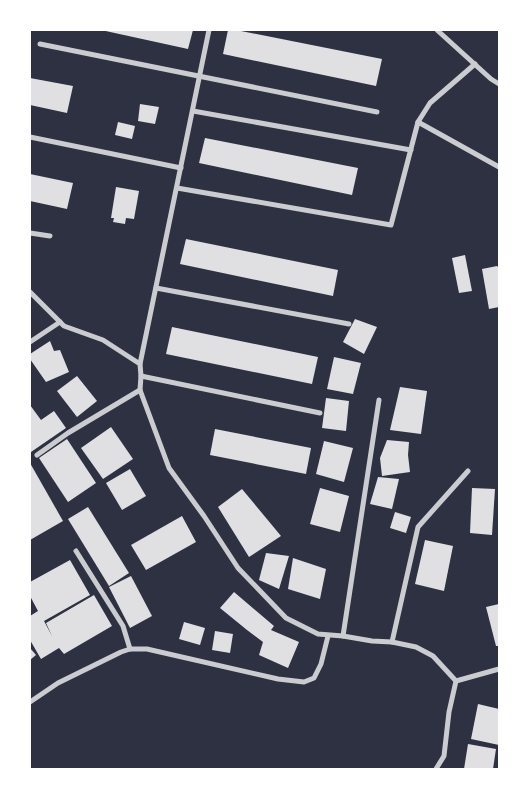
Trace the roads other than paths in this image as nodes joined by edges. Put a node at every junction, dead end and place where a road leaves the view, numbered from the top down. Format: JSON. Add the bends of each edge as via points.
{"nodes":[{"id":1,"x":209,"y":30,"type":"edge"},
{"id":2,"x":437,"y":30,"type":"edge"},
{"id":3,"x":40,"y":44,"type":"dead end"},
{"id":4,"x":475,"y":64,"type":"junction"},
{"id":5,"x":200,"y":76,"type":"junction"},
{"id":6,"x":499,"y":84,"type":"edge"},
{"id":7,"x":193,"y":111,"type":"junction"},
{"id":8,"x":377,"y":112,"type":"dead end"},
{"id":9,"x":418,"y":122,"type":"junction"},
{"id":10,"x":30,"y":138,"type":"edge"},
{"id":11,"x":411,"y":150,"type":"junction"},
{"id":12,"x":499,"y":167,"type":"edge"},
{"id":13,"x":180,"y":168,"type":"junction"},
{"id":14,"x":176,"y":188,"type":"junction"},
{"id":15,"x":30,"y":233,"type":"edge"},
{"id":16,"x":50,"y":236,"type":"dead end"},
{"id":17,"x":156,"y":288,"type":"junction"},
{"id":18,"x":30,"y":292,"type":"edge"},
{"id":19,"x":60,"y":322,"type":"junction"},
{"id":20,"x":349,"y":324,"type":"dead end"},
{"id":21,"x":30,"y":342,"type":"edge"},
{"id":22,"x":140,"y":364,"type":"junction"},
{"id":23,"x":141,"y":376,"type":"junction"},
{"id":24,"x":140,"y":390,"type":"junction"},
{"id":25,"x":379,"y":400,"type":"dead end"},
{"id":26,"x":320,"y":413,"type":"dead end"},
{"id":27,"x":37,"y":454,"type":"dead end"},
{"id":28,"x":468,"y":471,"type":"dead end"},
{"id":29,"x":76,"y":551,"type":"dead end"},
{"id":30,"x":328,"y":636,"type":"junction"},
{"id":31,"x":343,"y":636,"type":"junction"},
{"id":32,"x":392,"y":642,"type":"junction"},
{"id":33,"x":130,"y":649,"type":"junction"},
{"id":34,"x":499,"y":669,"type":"edge"},
{"id":35,"x":456,"y":681,"type":"junction"},
{"id":36,"x":30,"y":702,"type":"edge"},
{"id":37,"x":436,"y":769,"type":"edge"}],
"edges":[{"from":1,"to":5,"type":"street"},
{"from":2,"to":4,"type":"street"},
{"from":3,"to":5,"type":"street"},
{"from":4,"to":6,"type":"street"},
{"from":4,"to":9,"type":"street","via":[[430,103]]},
{"from":5,"to":7,"type":"street"},
{"from":5,"to":8,"type":"street"},
{"from":7,"to":11,"type":"street"},
{"from":7,"to":13,"type":"street"},
{"from":9,"to":11,"type":"street"},
{"from":9,"to":12,"type":"street"},
{"from":10,"to":13,"type":"street"},
{"from":11,"to":14,"type":"street","via":[[391,225]]},
{"from":13,"to":14,"type":"street"},
{"from":14,"to":17,"type":"street"},
{"from":15,"to":16,"type":"street"},
{"from":17,"to":20,"type":"street"},
{"from":17,"to":22,"type":"street"},
{"from":18,"to":19,"type":"street"},
{"from":19,"to":21,"type":"street"},
{"from":19,"to":22,"type":"street","via":[[103,340]]},
{"from":22,"to":23,"type":"street"},
{"from":23,"to":24,"type":"street"},
{"from":23,"to":26,"type":"street"},
{"from":24,"to":27,"type":"street"},
{"from":24,"to":30,"type":"street","via":[[169,468],[238,568],[286,618]]},
{"from":25,"to":31,"type":"street"},
{"from":28,"to":32,"type":"street","via":[[418,527]]},
{"from":29,"to":33,"type":"street","via":[[123,626]]},
{"from":30,"to":31,"type":"street"},
{"from":30,"to":33,"type":"street","via":[[314,678],[304,682],[147,649]]},
{"from":31,"to":32,"type":"street"},
{"from":32,"to":35,"type":"street","via":[[416,647],[433,656]]},
{"from":33,"to":36,"type":"street","via":[[58,683]]},
{"from":34,"to":35,"type":"street"},
{"from":35,"to":37,"type":"street","via":[[444,756]]}]}
